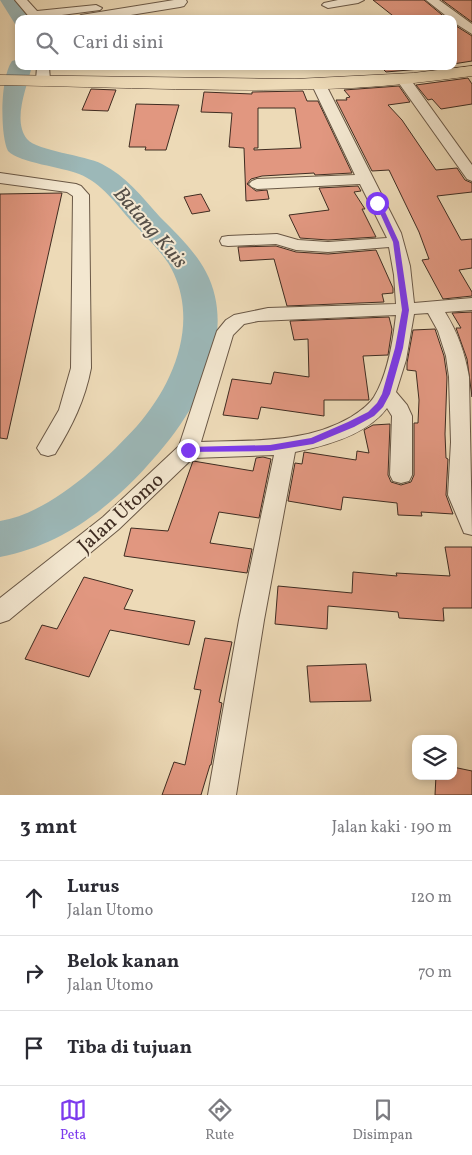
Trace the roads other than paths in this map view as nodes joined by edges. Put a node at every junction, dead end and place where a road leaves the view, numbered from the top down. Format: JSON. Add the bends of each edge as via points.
{"nodes":[{"id":1,"x":21,"y":0,"type":"edge"},
{"id":2,"x":180,"y":0,"type":"edge"},
{"id":3,"x":358,"y":0,"type":"edge"},
{"id":4,"x":432,"y":0,"type":"edge"},
{"id":5,"x":325,"y":2,"type":"edge"},
{"id":6,"x":101,"y":7,"type":"dead end"},
{"id":7,"x":339,"y":14,"type":"dead end"},
{"id":8,"x":35,"y":15,"type":"edge"},
{"id":9,"x":46,"y":15,"type":"edge"},
{"id":10,"x":107,"y":15,"type":"edge"},
{"id":11,"x":452,"y":15,"type":"edge"},
{"id":12,"x":457,"y":19,"type":"edge"},
{"id":13,"x":472,"y":30,"type":"edge"},
{"id":14,"x":405,"y":75,"type":"edge"},
{"id":15,"x":470,"y":75,"type":"edge"},
{"id":16,"x":38,"y":76,"type":"edge"},
{"id":17,"x":1,"y":80,"type":"edge"},
{"id":18,"x":320,"y":85,"type":"junction"},
{"id":19,"x":472,"y":176,"type":"edge"},
{"id":20,"x":0,"y":178,"type":"edge"},
{"id":21,"x":365,"y":179,"type":"junction"},
{"id":22,"x":257,"y":184,"type":"dead end"},
{"id":23,"x":228,"y":241,"type":"dead end"},
{"id":24,"x":396,"y":242,"type":"junction"},
{"id":25,"x":472,"y":304,"type":"edge"},
{"id":26,"x":434,"y":308,"type":"junction"},
{"id":27,"x":405,"y":310,"type":"junction"},
{"id":28,"x":464,"y":356,"type":"edge"},
{"id":29,"x":386,"y":394,"type":"junction"},
{"id":30,"x":286,"y":447,"type":"junction"},
{"id":31,"x":48,"y":448,"type":"dead end"},
{"id":32,"x":188,"y":450,"type":"junction"},
{"id":33,"x":401,"y":475,"type":"dead end"},
{"id":34,"x":472,"y":526,"type":"edge"},
{"id":35,"x":0,"y":612,"type":"edge"},
{"id":36,"x":222,"y":795,"type":"edge"}],
"edges":[{"from":1,"to":8,"type":"street"},
{"from":2,"to":10,"type":"street","via":[[180,4]]},
{"from":3,"to":5,"type":"street"},
{"from":4,"to":11,"type":"street"},
{"from":5,"to":7,"type":"street"},
{"from":6,"to":9,"type":"street"},
{"from":12,"to":13,"type":"street"},
{"from":14,"to":15,"type":"highway"},
{"from":14,"to":18,"type":"highway"},
{"from":14,"to":19,"type":"street"},
{"from":16,"to":17,"type":"highway"},
{"from":16,"to":18,"type":"highway","via":[[186,85]]},
{"from":18,"to":21,"type":"street"},
{"from":20,"to":31,"type":"street","via":[[67,187],[76,189],[81,195],[81,368],[70,410]]},
{"from":21,"to":22,"type":"street"},
{"from":21,"to":24,"type":"street"},
{"from":23,"to":24,"type":"street","via":[[277,239],[296,245],[328,247]]},
{"from":24,"to":27,"type":"street"},
{"from":25,"to":26,"type":"street"},
{"from":26,"to":27,"type":"street"},
{"from":26,"to":28,"type":"street"},
{"from":27,"to":29,"type":"street","via":[[399,348]]},
{"from":27,"to":32,"type":"street","via":[[287,313],[238,320],[224,335]]},
{"from":28,"to":34,"type":"street","via":[[459,377],[461,442],[458,495]]},
{"from":29,"to":30,"type":"street","via":[[371,414],[313,441]]},
{"from":29,"to":33,"type":"street","via":[[402,416]]},
{"from":30,"to":32,"type":"street"},
{"from":30,"to":36,"type":"street","via":[[244,658]]},
{"from":32,"to":35,"type":"street","name":"Jalan Utomo","via":[[111,524]]}]}
